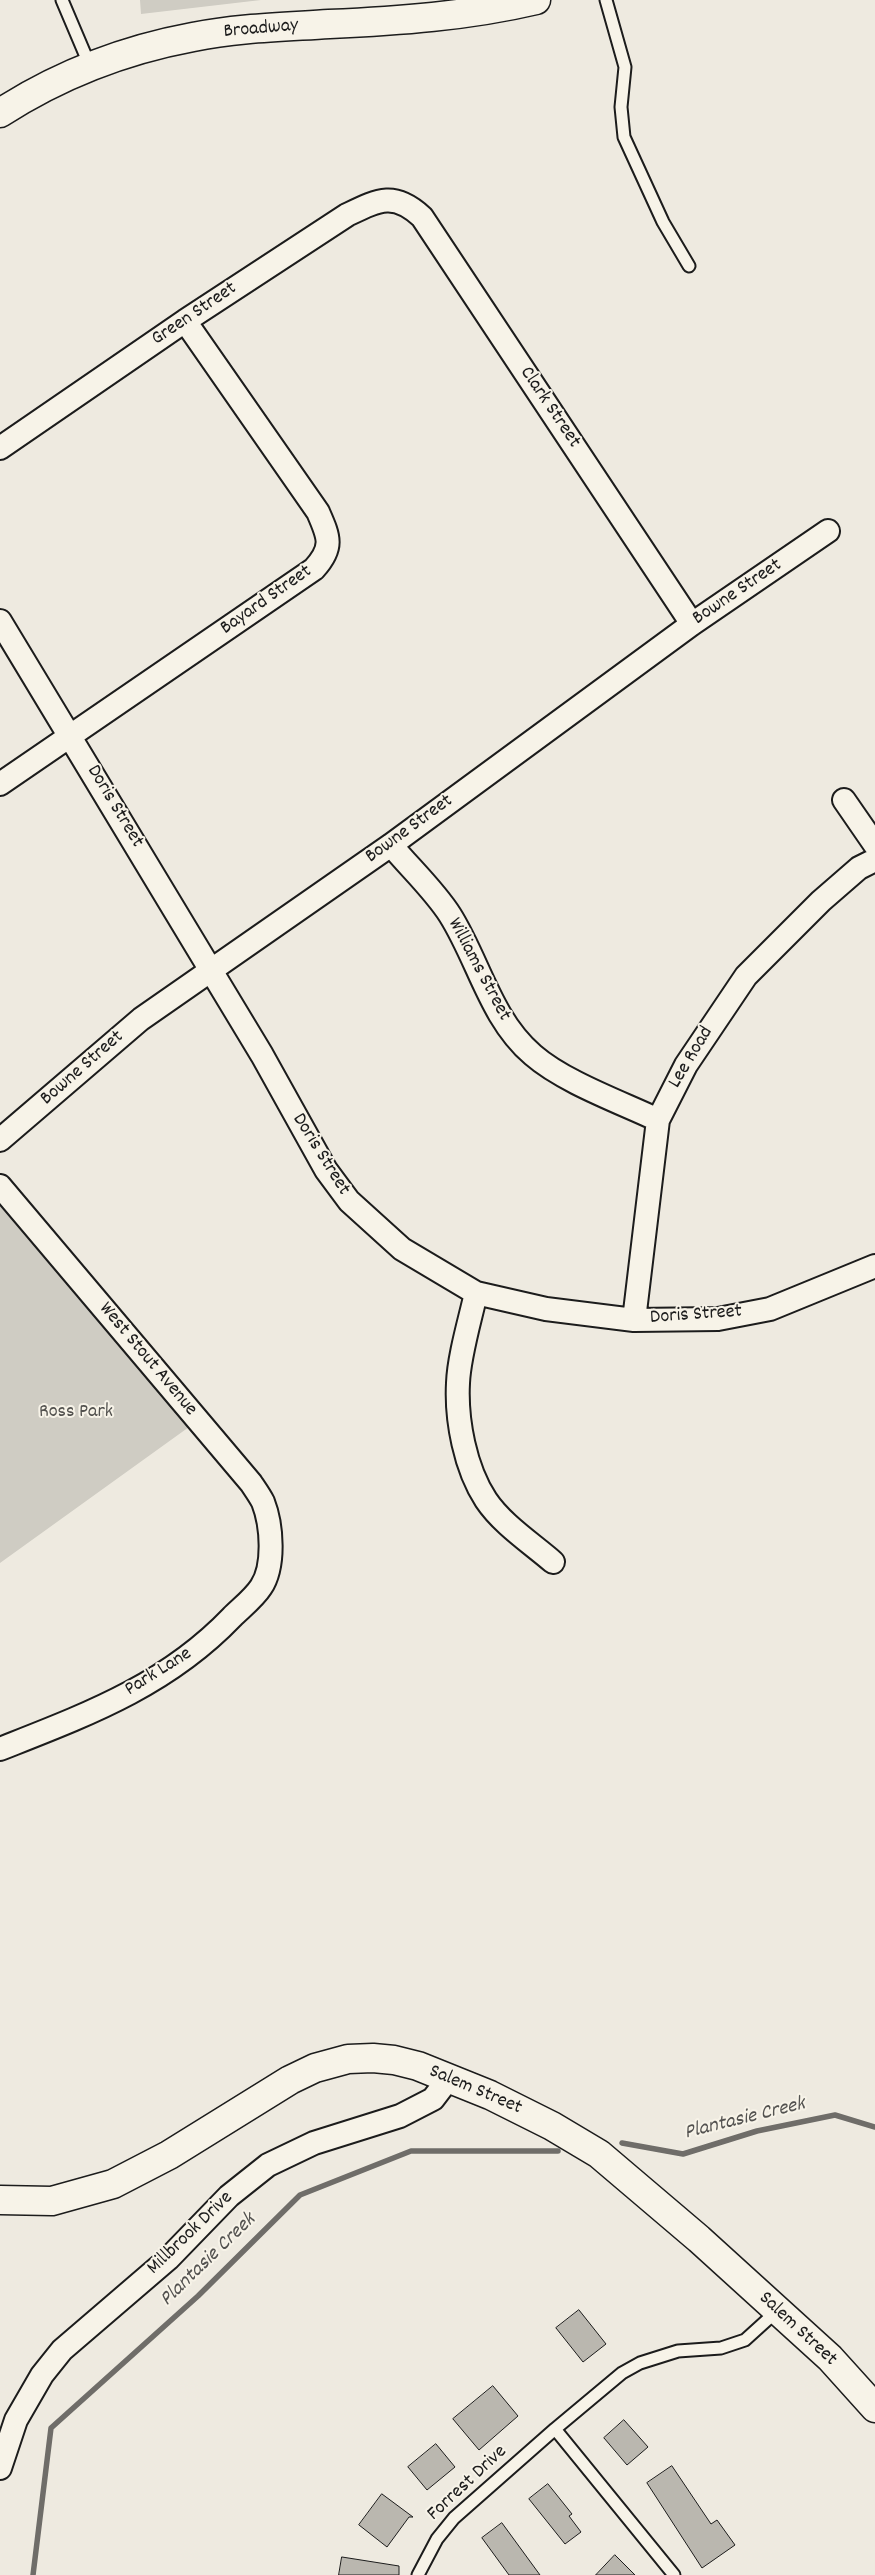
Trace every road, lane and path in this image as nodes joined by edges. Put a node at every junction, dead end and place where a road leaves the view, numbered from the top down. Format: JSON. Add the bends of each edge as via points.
{"nodes":[{"id":1,"x":62,"y":0,"type":"edge"},
{"id":2,"x":536,"y":0,"type":"edge"},
{"id":3,"x":606,"y":0,"type":"edge"},
{"id":4,"x":90,"y":66,"type":"junction"},
{"id":5,"x":0,"y":113,"type":"edge"},
{"id":6,"x":398,"y":200,"type":"joint"},
{"id":7,"x":689,"y":266,"type":"dead end"},
{"id":8,"x":185,"y":321,"type":"junction"},
{"id":9,"x":0,"y":448,"type":"edge"},
{"id":10,"x":828,"y":531,"type":"dead end"},
{"id":11,"x":0,"y":620,"type":"edge"},
{"id":12,"x":692,"y":624,"type":"junction"},
{"id":13,"x":70,"y":734,"type":"junction"},
{"id":14,"x":0,"y":784,"type":"edge"},
{"id":15,"x":844,"y":800,"type":"dead end"},
{"id":16,"x":391,"y":845,"type":"junction"},
{"id":17,"x":875,"y":845,"type":"edge"},
{"id":18,"x":875,"y":860,"type":"edge"},
{"id":19,"x":212,"y":971,"type":"junction"},
{"id":20,"x":658,"y":1120,"type":"junction"},
{"id":21,"x":0,"y":1140,"type":"edge"},
{"id":22,"x":0,"y":1186,"type":"edge"},
{"id":23,"x":875,"y":1266,"type":"edge"},
{"id":24,"x":476,"y":1293,"type":"junction"},
{"id":25,"x":634,"y":1320,"type":"junction"},
{"id":26,"x":270,"y":1546,"type":"joint"},
{"id":27,"x":553,"y":1562,"type":"dead end"},
{"id":28,"x":0,"y":1748,"type":"edge"},
{"id":29,"x":449,"y":2078,"type":"junction"},
{"id":30,"x":0,"y":2200,"type":"edge"},
{"id":31,"x":777,"y":2311,"type":"junction"},
{"id":32,"x":875,"y":2408,"type":"edge"},
{"id":33,"x":555,"y":2429,"type":"junction"},
{"id":34,"x":0,"y":2468,"type":"edge"},
{"id":35,"x":418,"y":2575,"type":"edge"},
{"id":36,"x":674,"y":2575,"type":"edge"}],
"edges":[{"from":1,"to":4,"type":"lane"},
{"from":2,"to":4,"type":"main road","name":"Broadway","via":[[437,17],[195,36],[136,50]]},
{"from":3,"to":7,"type":"lane","via":[[625,67],[621,107],[624,137],[663,222]]},
{"from":4,"to":5,"type":"main road","name":"Broadway","via":[[29,94]]},
{"from":6,"to":8,"type":"street","name":"Green Street","via":[[369,204],[347,215]]},
{"from":6,"to":12,"type":"street","name":"Clark Street","via":[[411,206],[422,217]]},
{"from":8,"to":9,"type":"street","name":"Green Street"},
{"from":8,"to":13,"type":"street","name":"Bayard Street","via":[[318,512],[329,546],[314,570]]},
{"from":10,"to":12,"type":"street","name":"Bowne Street"},
{"from":11,"to":13,"type":"street","name":"Doris Street"},
{"from":12,"to":16,"type":"street","name":"Bowne Street"},
{"from":13,"to":14,"type":"street","name":"Bayard Street"},
{"from":13,"to":19,"type":"street","name":"Doris Street"},
{"from":15,"to":17,"type":"street"},
{"from":16,"to":19,"type":"street","name":"Bowne Street"},
{"from":16,"to":20,"type":"street","name":"Williams Street","via":[[450,915],[495,1007],[520,1043],[553,1070]]},
{"from":18,"to":20,"type":"street","name":"Lee Road","via":[[859,868],[821,901],[746,976],[686,1065]]},
{"from":19,"to":21,"type":"street","name":"Bowne Street","via":[[141,1019]]},
{"from":19,"to":24,"type":"street","name":"Doris Street","via":[[326,1170],[349,1202],[402,1249]]},
{"from":20,"to":25,"type":"street","name":"Lee Road"},
{"from":22,"to":26,"type":"street","name":"West Stout Avenue","via":[[251,1483],[263,1502]]},
{"from":23,"to":25,"type":"street","name":"Doris Street","via":[[770,1309],[718,1319]]},
{"from":24,"to":25,"type":"street","name":"Doris Street","via":[[546,1309]]},
{"from":24,"to":27,"type":"street","via":[[458,1381],[465,1445],[474,1475],[487,1500],[512,1527]]},
{"from":26,"to":28,"type":"street","name":"Park Lane","via":[[269,1565],[261,1587],[210,1640],[173,1669],[95,1711]]},
{"from":29,"to":30,"type":"main road","name":"Salem Street","via":[[394,2060],[348,2059],[315,2068],[290,2080],[169,2155],[113,2184],[52,2201]]},
{"from":29,"to":31,"type":"main road","name":"Salem Street","via":[[522,2110],[599,2154],[700,2239]]},
{"from":29,"to":34,"type":"street","name":"Millbrook Drive","via":[[433,2099],[400,2116],[307,2147],[268,2165],[229,2196],[168,2259],[62,2350],[42,2375],[16,2420]]},
{"from":31,"to":32,"type":"main road","name":"Salem Street","via":[[830,2358]]},
{"from":31,"to":33,"type":"lane","name":"Forrest Drive","via":[[745,2340],[721,2348],[678,2351],[640,2363],[622,2373]]},
{"from":33,"to":35,"type":"lane","name":"Forrest Drive","via":[[454,2518],[437,2539]]},
{"from":33,"to":36,"type":"lane"}]}
